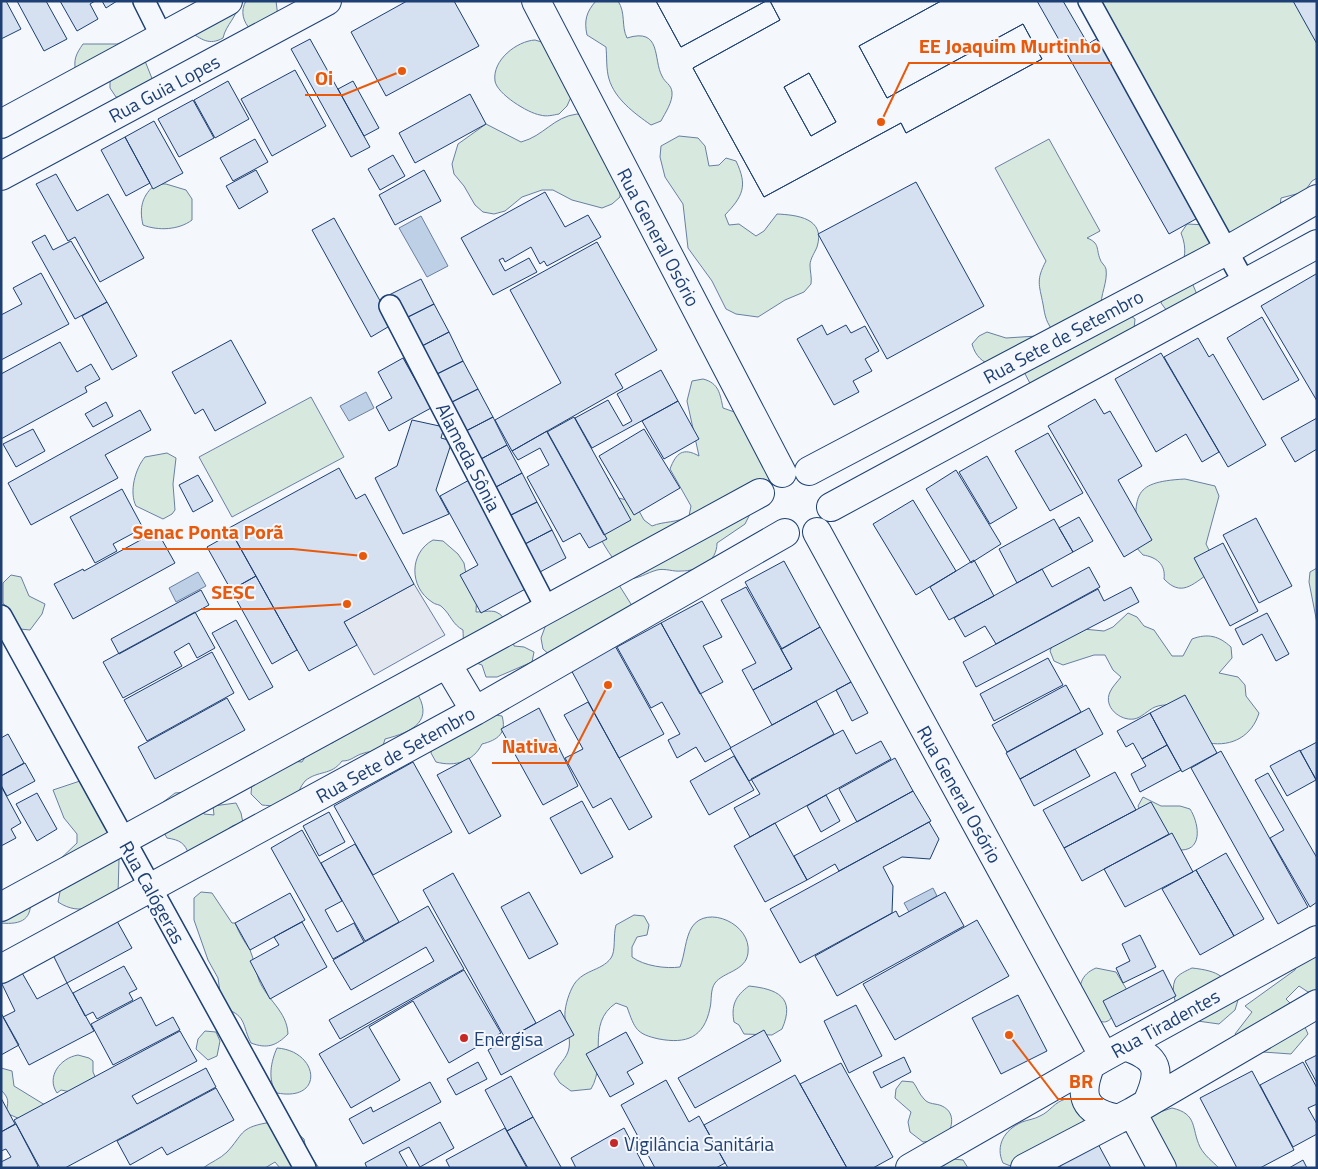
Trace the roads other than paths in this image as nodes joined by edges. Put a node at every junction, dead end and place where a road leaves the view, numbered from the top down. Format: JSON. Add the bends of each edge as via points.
{"nodes":[{"id":1,"x":144,"y":1,"type":"edge"},
{"id":2,"x":228,"y":1,"type":"edge"},
{"id":3,"x":327,"y":1,"type":"edge"},
{"id":4,"x":536,"y":1,"type":"edge"},
{"id":5,"x":1089,"y":1,"type":"edge"},
{"id":6,"x":162,"y":36,"type":"junction"},
{"id":7,"x":1,"y":124,"type":"edge"},
{"id":8,"x":1,"y":176,"type":"edge"},
{"id":9,"x":1317,"y":199,"type":"edge"},
{"id":10,"x":1317,"y":244,"type":"edge"},
{"id":11,"x":1226,"y":251,"type":"junction"},
{"id":12,"x":1245,"y":284,"type":"junction"},
{"id":13,"x":390,"y":306,"type":"dead end"},
{"id":14,"x":809,"y":471,"type":"junction"},
{"id":15,"x":782,"y":473,"type":"junction"},
{"id":16,"x":760,"y":493,"type":"junction"},
{"id":17,"x":831,"y":507,"type":"junction"},
{"id":18,"x":817,"y":532,"type":"junction"},
{"id":19,"x":785,"y":533,"type":"junction"},
{"id":20,"x":547,"y":609,"type":"junction"},
{"id":21,"x":1,"y":616,"type":"edge"},
{"id":22,"x":447,"y":664,"type":"junction"},
{"id":23,"x":474,"y":711,"type":"junction"},
{"id":24,"x":124,"y":840,"type":"junction"},
{"id":25,"x":151,"y":887,"type":"junction"},
{"id":26,"x":1,"y":907,"type":"edge"},
{"id":27,"x":1317,"y":940,"type":"edge"},
{"id":28,"x":1,"y":969,"type":"edge"},
{"id":29,"x":1317,"y":1004,"type":"edge"},
{"id":30,"x":1106,"y":1056,"type":"junction"},
{"id":31,"x":1132,"y":1112,"type":"junction"},
{"id":32,"x":305,"y":1168,"type":"edge"},
{"id":33,"x":910,"y":1168,"type":"edge"},
{"id":34,"x":1026,"y":1168,"type":"edge"},
{"id":35,"x":1162,"y":1168,"type":"edge"}],
"edges":[{"from":1,"to":6,"type":"street"},
{"from":2,"to":6,"type":"main road"},
{"from":3,"to":8,"type":"main road","name":"Rua Guia Lopes"},
{"from":4,"to":15,"type":"main road","name":"Rua General Osório"},
{"from":5,"to":11,"type":"street"},
{"from":6,"to":7,"type":"main road"},
{"from":9,"to":11,"type":"main road","name":"Rua Sete de Setembro"},
{"from":10,"to":12,"type":"main road"},
{"from":11,"to":12,"type":"street"},
{"from":11,"to":14,"type":"main road","name":"Rua Sete de Setembro"},
{"from":12,"to":17,"type":"main road"},
{"from":13,"to":20,"type":"street","name":"Alameda Sônia"},
{"from":14,"to":15,"type":"main road","via":[[795,469]]},
{"from":14,"to":17,"type":"main road","via":[[818,475],[828,487]]},
{"from":15,"to":16,"type":"main road","via":[[766,492]]},
{"from":16,"to":19,"type":"main road","via":[[768,517]]},
{"from":16,"to":20,"type":"main road"},
{"from":17,"to":18,"type":"main road"},
{"from":18,"to":19,"type":"main road","via":[[796,536]]},
{"from":18,"to":30,"type":"main road","name":"Rua General Osório"},
{"from":19,"to":23,"type":"main road","name":"Rua Sete de Setembro"},
{"from":20,"to":22,"type":"main road"},
{"from":21,"to":24,"type":"street","name":"Rua Calógeras"},
{"from":22,"to":23,"type":"main road"},
{"from":22,"to":24,"type":"main road"},
{"from":23,"to":25,"type":"main road","name":"Rua Sete de Setembro"},
{"from":24,"to":25,"type":"street","name":"Rua Calógeras"},
{"from":24,"to":26,"type":"main road"},
{"from":25,"to":28,"type":"main road","name":"Rua Sete de Setembro"},
{"from":25,"to":32,"type":"street","name":"Rua Calógeras"},
{"from":27,"to":30,"type":"main road","name":"Rua Tiradentes"},
{"from":29,"to":31,"type":"main road"},
{"from":30,"to":31,"type":"main road","via":[[1084,1080],[1083,1093],[1087,1104],[1104,1116]]},
{"from":30,"to":31,"type":"main road","via":[[1145,1053],[1155,1067],[1154,1088]]},
{"from":30,"to":33,"type":"main road","name":"Rua Tiradentes"},
{"from":31,"to":34,"type":"main road"},
{"from":31,"to":35,"type":"main road"}]}
